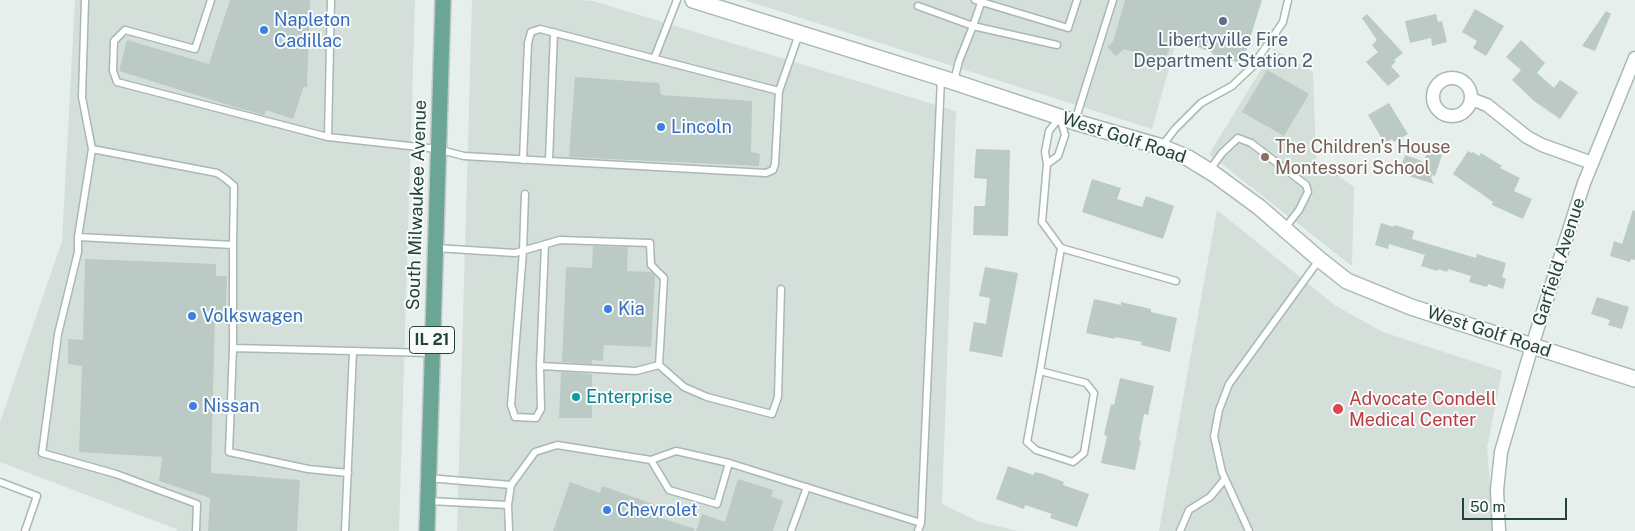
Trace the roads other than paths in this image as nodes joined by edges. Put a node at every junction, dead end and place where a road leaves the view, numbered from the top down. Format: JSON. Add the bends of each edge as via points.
{"nodes":[{"id":1,"x":85,"y":0,"type":"edge"},
{"id":2,"x":211,"y":0,"type":"edge"},
{"id":3,"x":331,"y":0,"type":"edge"},
{"id":4,"x":443,"y":0,"type":"edge"},
{"id":5,"x":677,"y":0,"type":"edge"},
{"id":6,"x":693,"y":0,"type":"edge"},
{"id":7,"x":1077,"y":0,"type":"edge"},
{"id":8,"x":1113,"y":0,"type":"edge"},
{"id":9,"x":1288,"y":0,"type":"edge"},
{"id":10,"x":979,"y":1,"type":"edge"},
{"id":11,"x":918,"y":6,"type":"dead end"},
{"id":12,"x":973,"y":26,"type":"junction"},
{"id":13,"x":554,"y":32,"type":"junction"},
{"id":14,"x":799,"y":33,"type":"junction"},
{"id":15,"x":1057,"y":45,"type":"dead end"},
{"id":16,"x":1635,"y":58,"type":"edge"},
{"id":17,"x":654,"y":59,"type":"junction"},
{"id":18,"x":947,"y":80,"type":"junction"},
{"id":19,"x":779,"y":91,"type":"junction"},
{"id":20,"x":1471,"y":99,"type":"dead end"},
{"id":21,"x":1060,"y":117,"type":"junction"},
{"id":22,"x":1075,"y":122,"type":"junction"},
{"id":23,"x":328,"y":137,"type":"junction"},
{"id":24,"x":1162,"y":147,"type":"junction"},
{"id":25,"x":92,"y":149,"type":"junction"},
{"id":26,"x":438,"y":149,"type":"junction"},
{"id":27,"x":523,"y":160,"type":"junction"},
{"id":28,"x":549,"y":161,"type":"junction"},
{"id":29,"x":1592,"y":163,"type":"junction"},
{"id":30,"x":1047,"y":164,"type":"junction"},
{"id":31,"x":1209,"y":171,"type":"junction"},
{"id":32,"x":525,"y":194,"type":"dead end"},
{"id":33,"x":1285,"y":230,"type":"junction"},
{"id":34,"x":78,"y":237,"type":"junction"},
{"id":35,"x":545,"y":244,"type":"junction"},
{"id":36,"x":234,"y":245,"type":"junction"},
{"id":37,"x":434,"y":248,"type":"junction"},
{"id":38,"x":1061,"y":248,"type":"junction"},
{"id":39,"x":523,"y":251,"type":"junction"},
{"id":40,"x":1319,"y":260,"type":"junction"},
{"id":41,"x":1176,"y":281,"type":"dead end"},
{"id":42,"x":781,"y":289,"type":"dead end"},
{"id":43,"x":1532,"y":346,"type":"junction"},
{"id":44,"x":233,"y":348,"type":"junction"},
{"id":45,"x":353,"y":352,"type":"junction"},
{"id":46,"x":431,"y":353,"type":"junction"},
{"id":47,"x":659,"y":365,"type":"junction"},
{"id":48,"x":540,"y":366,"type":"junction"},
{"id":49,"x":1040,"y":371,"type":"junction"},
{"id":50,"x":1635,"y":379,"type":"edge"},
{"id":51,"x":652,"y":460,"type":"junction"},
{"id":52,"x":729,"y":463,"type":"junction"},
{"id":53,"x":348,"y":472,"type":"junction"},
{"id":54,"x":428,"y":478,"type":"junction"},
{"id":55,"x":1225,"y":479,"type":"junction"},
{"id":56,"x":0,"y":482,"type":"edge"},
{"id":57,"x":511,"y":486,"type":"junction"},
{"id":58,"x":807,"y":488,"type":"junction"},
{"id":59,"x":428,"y":501,"type":"junction"},
{"id":60,"x":508,"y":505,"type":"junction"},
{"id":61,"x":920,"y":523,"type":"junction"},
{"id":62,"x":25,"y":531,"type":"edge"},
{"id":63,"x":196,"y":531,"type":"edge"},
{"id":64,"x":346,"y":531,"type":"edge"},
{"id":65,"x":427,"y":531,"type":"edge"},
{"id":66,"x":510,"y":531,"type":"edge"},
{"id":67,"x":791,"y":531,"type":"edge"},
{"id":68,"x":918,"y":531,"type":"edge"},
{"id":69,"x":1180,"y":531,"type":"edge"},
{"id":70,"x":1249,"y":531,"type":"edge"},
{"id":71,"x":1499,"y":531,"type":"edge"}],
"edges":[{"from":1,"to":25,"type":"lane","via":[[82,97]]},
{"from":2,"to":23,"type":"lane","via":[[195,49],[125,30],[114,41],[113,71],[117,82]]},
{"from":3,"to":23,"type":"lane"},
{"from":4,"to":26,"type":"main road","name":"South Milwaukee Avenue","number":"IL 21"},
{"from":5,"to":17,"type":"lane"},
{"from":6,"to":14,"type":"street","name":"West Golf Road"},
{"from":7,"to":10,"type":"lane","via":[[1068,28]]},
{"from":8,"to":22,"type":"lane"},
{"from":9,"to":24,"type":"lane","via":[[1283,22],[1252,67],[1232,86],[1200,103]]},
{"from":10,"to":12,"type":"lane"},
{"from":11,"to":12,"type":"lane"},
{"from":12,"to":15,"type":"lane"},
{"from":12,"to":18,"type":"lane","via":[[959,61]]},
{"from":13,"to":17,"type":"lane"},
{"from":13,"to":27,"type":"lane","via":[[540,28],[531,32],[528,43]]},
{"from":13,"to":28,"type":"lane"},
{"from":14,"to":18,"type":"street","name":"West Golf Road"},
{"from":14,"to":19,"type":"lane"},
{"from":16,"to":29,"type":"street","name":"Garfield Avenue"},
{"from":17,"to":19,"type":"lane"},
{"from":18,"to":21,"type":"street","name":"West Golf Road"},
{"from":18,"to":61,"type":"lane"},
{"from":19,"to":28,"type":"lane","via":[[775,164],[766,173]]},
{"from":20,"to":29,"type":"street","via":[[1487,104],[1527,137],[1542,145]]},
{"from":21,"to":22,"type":"street","name":"West Golf Road"},
{"from":21,"to":30,"type":"lane","via":[[1049,131],[1045,152]]},
{"from":21,"to":30,"type":"lane","via":[[1065,135],[1058,156]]},
{"from":22,"to":24,"type":"street","name":"West Golf Road"},
{"from":23,"to":26,"type":"lane"},
{"from":24,"to":31,"type":"street","name":"West Golf Road"},
{"from":25,"to":34,"type":"lane"},
{"from":25,"to":36,"type":"lane","via":[[217,173],[226,179],[234,186]]},
{"from":26,"to":27,"type":"lane","via":[[464,156]]},
{"from":26,"to":37,"type":"main road","name":"South Milwaukee Avenue","number":"IL 21"},
{"from":27,"to":28,"type":"lane"},
{"from":29,"to":43,"type":"street","name":"Garfield Avenue"},
{"from":30,"to":38,"type":"lane","via":[[1042,222]]},
{"from":31,"to":33,"type":"street","name":"West Golf Road"},
{"from":31,"to":33,"type":"lane","via":[[1238,138],[1251,143],[1306,185],[1308,192]]},
{"from":32,"to":39,"type":"lane"},
{"from":33,"to":40,"type":"street","name":"West Golf Road"},
{"from":34,"to":36,"type":"lane"},
{"from":34,"to":63,"type":"lane","via":[[78,252],[58,334],[42,453],[116,474],[197,504]]},
{"from":35,"to":39,"type":"lane"},
{"from":35,"to":47,"type":"lane","via":[[560,240],[650,243],[651,265],[664,278]]},
{"from":35,"to":48,"type":"lane"},
{"from":36,"to":44,"type":"lane"},
{"from":37,"to":39,"type":"lane"},
{"from":37,"to":46,"type":"main road","name":"South Milwaukee Avenue","number":"IL 21"},
{"from":38,"to":41,"type":"lane"},
{"from":38,"to":49,"type":"lane"},
{"from":39,"to":48,"type":"lane","via":[[512,405],[515,416],[536,418],[540,409]]},
{"from":40,"to":43,"type":"street","name":"West Golf Road","via":[[1347,281],[1411,307]]},
{"from":40,"to":55,"type":"lane","via":[[1229,384],[1214,436]]},
{"from":42,"to":47,"type":"lane","via":[[778,396],[772,414],[707,397],[684,387]]},
{"from":43,"to":50,"type":"street","name":"West Golf Road"},
{"from":43,"to":71,"type":"street","name":"Garfield Avenue","via":[[1501,452],[1497,490]]},
{"from":44,"to":45,"type":"lane"},
{"from":44,"to":53,"type":"lane","via":[[229,452],[308,469]]},
{"from":45,"to":46,"type":"lane"},
{"from":45,"to":53,"type":"lane"},
{"from":46,"to":54,"type":"main road","name":"South Milwaukee Avenue","number":"IL 21"},
{"from":47,"to":48,"type":"lane","via":[[636,371]]},
{"from":49,"to":49,"type":"lane","via":[[1027,442],[1036,450],[1073,462],[1084,453],[1094,393],[1086,383]]},
{"from":51,"to":52,"type":"lane","via":[[676,451]]},
{"from":51,"to":52,"type":"lane","via":[[669,490],[717,504]]},
{"from":51,"to":57,"type":"lane","via":[[557,445],[535,452]]},
{"from":52,"to":58,"type":"lane"},
{"from":53,"to":64,"type":"lane"},
{"from":54,"to":57,"type":"lane"},
{"from":54,"to":59,"type":"main road","name":"South Milwaukee Avenue","number":"IL 21"},
{"from":55,"to":69,"type":"lane","via":[[1210,497],[1189,510]]},
{"from":55,"to":70,"type":"lane"},
{"from":56,"to":62,"type":"lane","via":[[37,496]]},
{"from":57,"to":60,"type":"lane"},
{"from":58,"to":61,"type":"lane"},
{"from":58,"to":67,"type":"lane"},
{"from":59,"to":60,"type":"lane"},
{"from":59,"to":65,"type":"main road","name":"South Milwaukee Avenue","number":"IL 21"},
{"from":60,"to":66,"type":"lane"},
{"from":61,"to":68,"type":"lane"}]}
